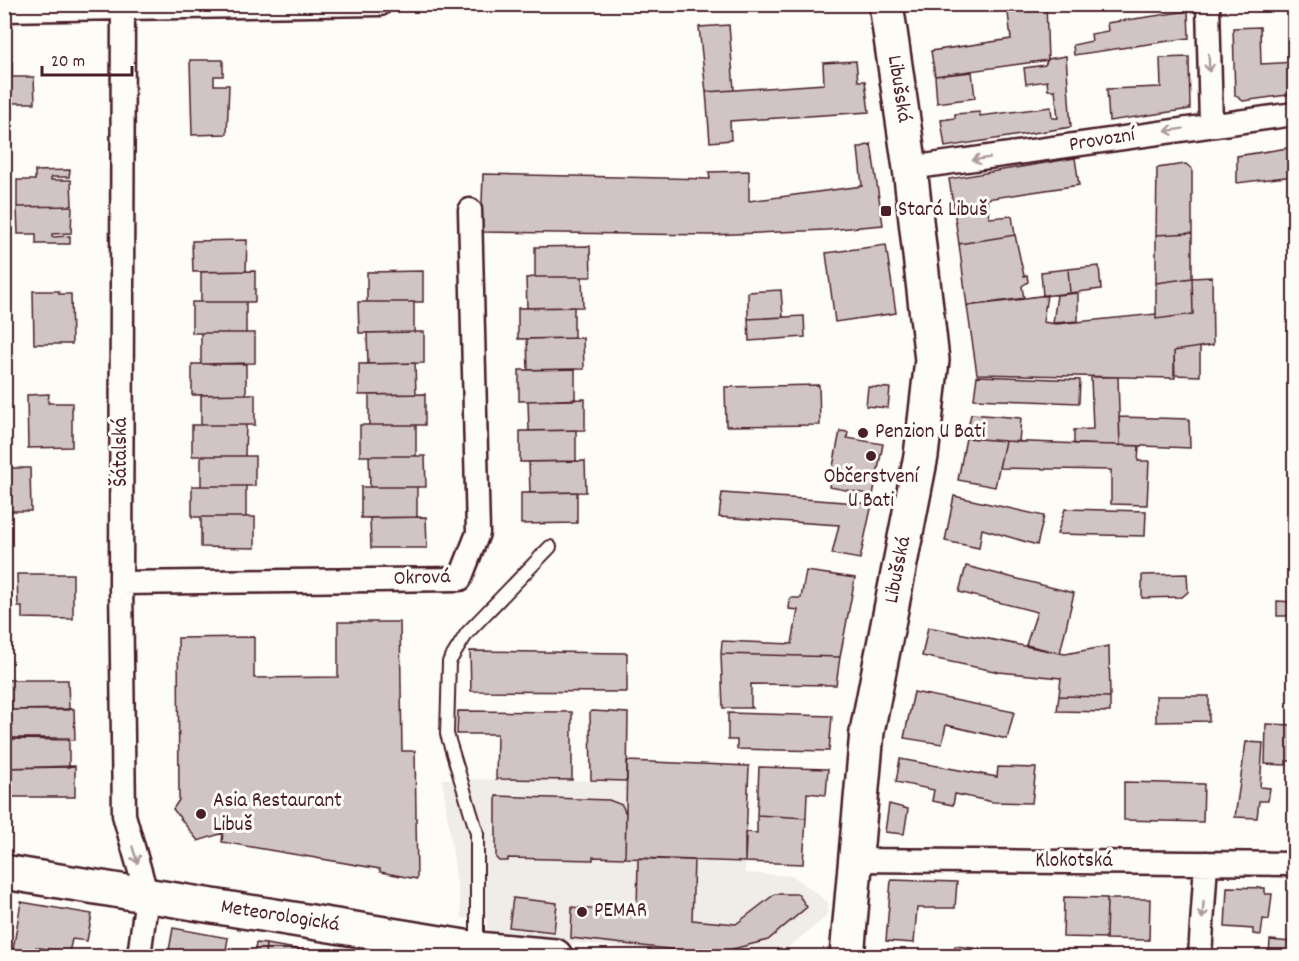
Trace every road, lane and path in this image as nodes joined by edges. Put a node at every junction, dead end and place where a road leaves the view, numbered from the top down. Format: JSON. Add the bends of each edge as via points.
{"nodes":[{"id":1,"x":380,"y":4,"type":"edge"},
{"id":2,"x":886,"y":4,"type":"edge"},
{"id":3,"x":1208,"y":4,"type":"edge"},
{"id":4,"x":123,"y":7,"type":"edge"},
{"id":5,"x":4,"y":10,"type":"edge"},
{"id":6,"x":1294,"y":114,"type":"edge"},
{"id":7,"x":1211,"y":124,"type":"junction"},
{"id":8,"x":910,"y":168,"type":"junction"},
{"id":9,"x":470,"y":210,"type":"dead end"},
{"id":10,"x":550,"y":547,"type":"dead end"},
{"id":11,"x":121,"y":583,"type":"junction"},
{"id":12,"x":854,"y":860,"type":"junction"},
{"id":13,"x":1206,"y":863,"type":"junction"},
{"id":14,"x":1294,"y":864,"type":"edge"},
{"id":15,"x":4,"y":872,"type":"edge"},
{"id":16,"x":147,"y":896,"type":"junction"},
{"id":17,"x":477,"y":953,"type":"edge"},
{"id":18,"x":139,"y":957,"type":"edge"},
{"id":19,"x":555,"y":957,"type":"edge"},
{"id":20,"x":847,"y":957,"type":"edge"},
{"id":21,"x":1200,"y":957,"type":"edge"}],
"edges":[{"from":1,"to":4,"type":"street"},
{"from":2,"to":8,"type":"street","name":"Libušská"},
{"from":3,"to":7,"type":"street","one_way":true},
{"from":4,"to":5,"type":"street"},
{"from":4,"to":11,"type":"street","name":"Šátalská"},
{"from":6,"to":7,"type":"street","name":"Provozní"},
{"from":7,"to":8,"type":"street","name":"Provozní","one_way":true},
{"from":8,"to":12,"type":"street","name":"Libušská","via":[[932,360],[921,456],[867,732]]},
{"from":9,"to":11,"type":"street","name":"Okrová","via":[[478,533],[460,579]]},
{"from":10,"to":17,"type":"lane","via":[[467,633],[449,662],[447,734],[477,833]]},
{"from":11,"to":16,"type":"street","name":"Šátalská","one_way":true,"via":[[124,815]]},
{"from":12,"to":13,"type":"street","name":"Klokotská"},
{"from":12,"to":20,"type":"street","name":"Libušská"},
{"from":13,"to":14,"type":"street","name":"Klokotská"},
{"from":13,"to":21,"type":"street","one_way":true},
{"from":15,"to":16,"type":"street","name":"Meteorologická"},
{"from":16,"to":17,"type":"street","name":"Meteorologická"},
{"from":16,"to":18,"type":"street"},
{"from":17,"to":19,"type":"street","name":"Meteorologická"}]}
